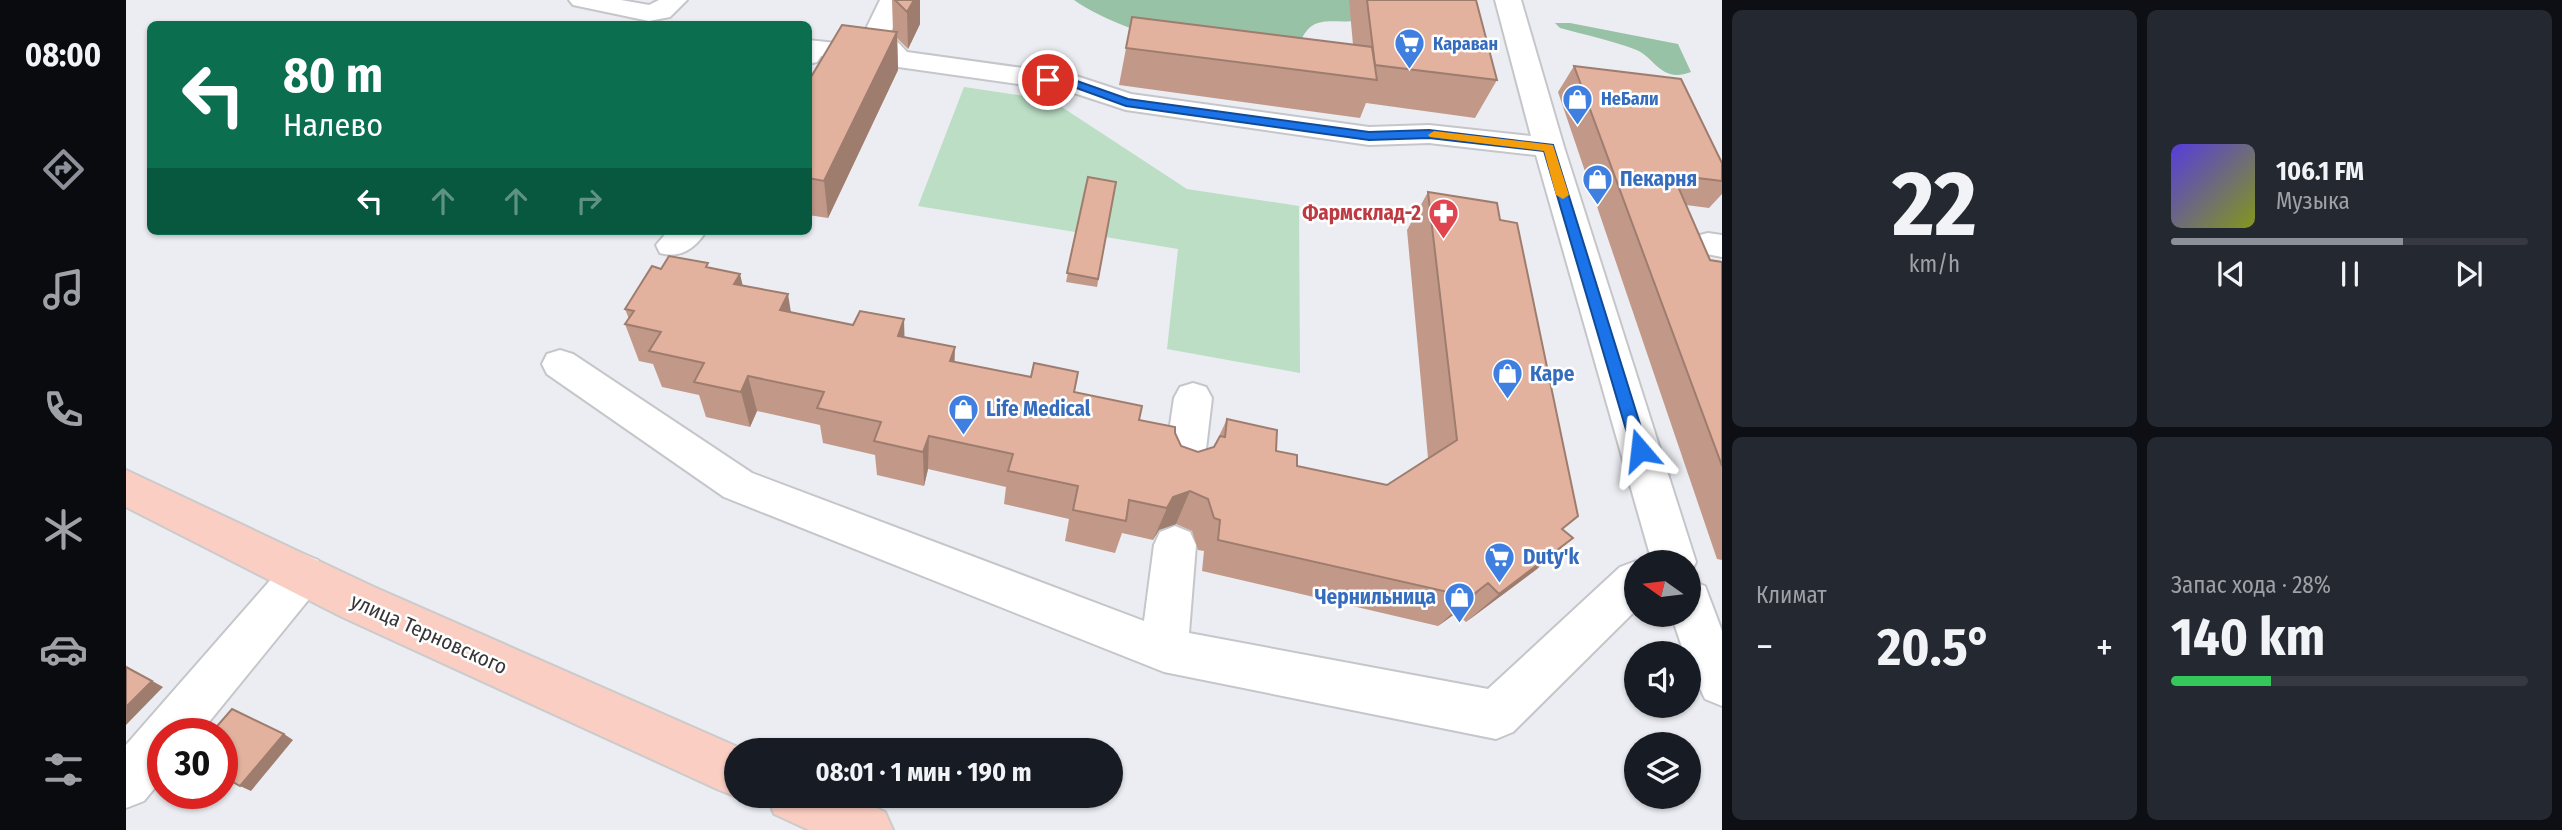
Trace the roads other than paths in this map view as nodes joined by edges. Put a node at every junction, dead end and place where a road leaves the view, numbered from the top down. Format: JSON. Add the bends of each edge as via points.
{"nodes":[{"id":1,"x":582,"y":0,"type":"edge"},
{"id":2,"x":674,"y":0,"type":"edge"},
{"id":3,"x":893,"y":0,"type":"edge"},
{"id":4,"x":1508,"y":0,"type":"edge"},
{"id":5,"x":812,"y":50,"type":"edge"},
{"id":6,"x":899,"y":60,"type":"junction"},
{"id":7,"x":1549,"y":148,"type":"junction"},
{"id":8,"x":560,"y":364,"type":"dead end"},
{"id":9,"x":1193,"y":398,"type":"dead end"},
{"id":10,"x":1184,"y":466,"type":"edge"},
{"id":11,"x":126,"y":487,"type":"edge"},
{"id":12,"x":1175,"y":545,"type":"dead end"},
{"id":13,"x":1665,"y":550,"type":"edge"},
{"id":14,"x":303,"y":574,"type":"junction"},
{"id":15,"x":1624,"y":592,"type":"edge"},
{"id":16,"x":1698,"y":627,"type":"edge"},
{"id":17,"x":1164,"y":650,"type":"junction"},
{"id":18,"x":1722,"y":682,"type":"edge"},
{"id":19,"x":182,"y":718,"type":"edge"},
{"id":20,"x":147,"y":759,"type":"edge"},
{"id":21,"x":724,"y":766,"type":"edge"},
{"id":22,"x":126,"y":783,"type":"edge"},
{"id":23,"x":818,"y":808,"type":"edge"},
{"id":24,"x":867,"y":830,"type":"edge"}],
"edges":[{"from":1,"to":2,"type":"street","via":[[649,13],[661,12]]},
{"from":3,"to":6,"type":"street","via":[[876,35]]},
{"from":4,"to":7,"type":"street"},
{"from":5,"to":6,"type":"street"},
{"from":6,"to":7,"type":"street","via":[[1073,83],[1126,102],[1369,136],[1429,134]]},
{"from":7,"to":13,"type":"street"},
{"from":8,"to":17,"type":"street","via":[[738,485]]},
{"from":9,"to":10,"type":"street"},
{"from":11,"to":14,"type":"main road","name":"улица Терновского"},
{"from":12,"to":17,"type":"street"},
{"from":14,"to":19,"type":"street"},
{"from":14,"to":21,"type":"main road","name":"улица Терновского"},
{"from":15,"to":17,"type":"street","via":[[1496,715]]},
{"from":16,"to":18,"type":"street"},
{"from":20,"to":22,"type":"street"},
{"from":23,"to":24,"type":"main road"}]}
